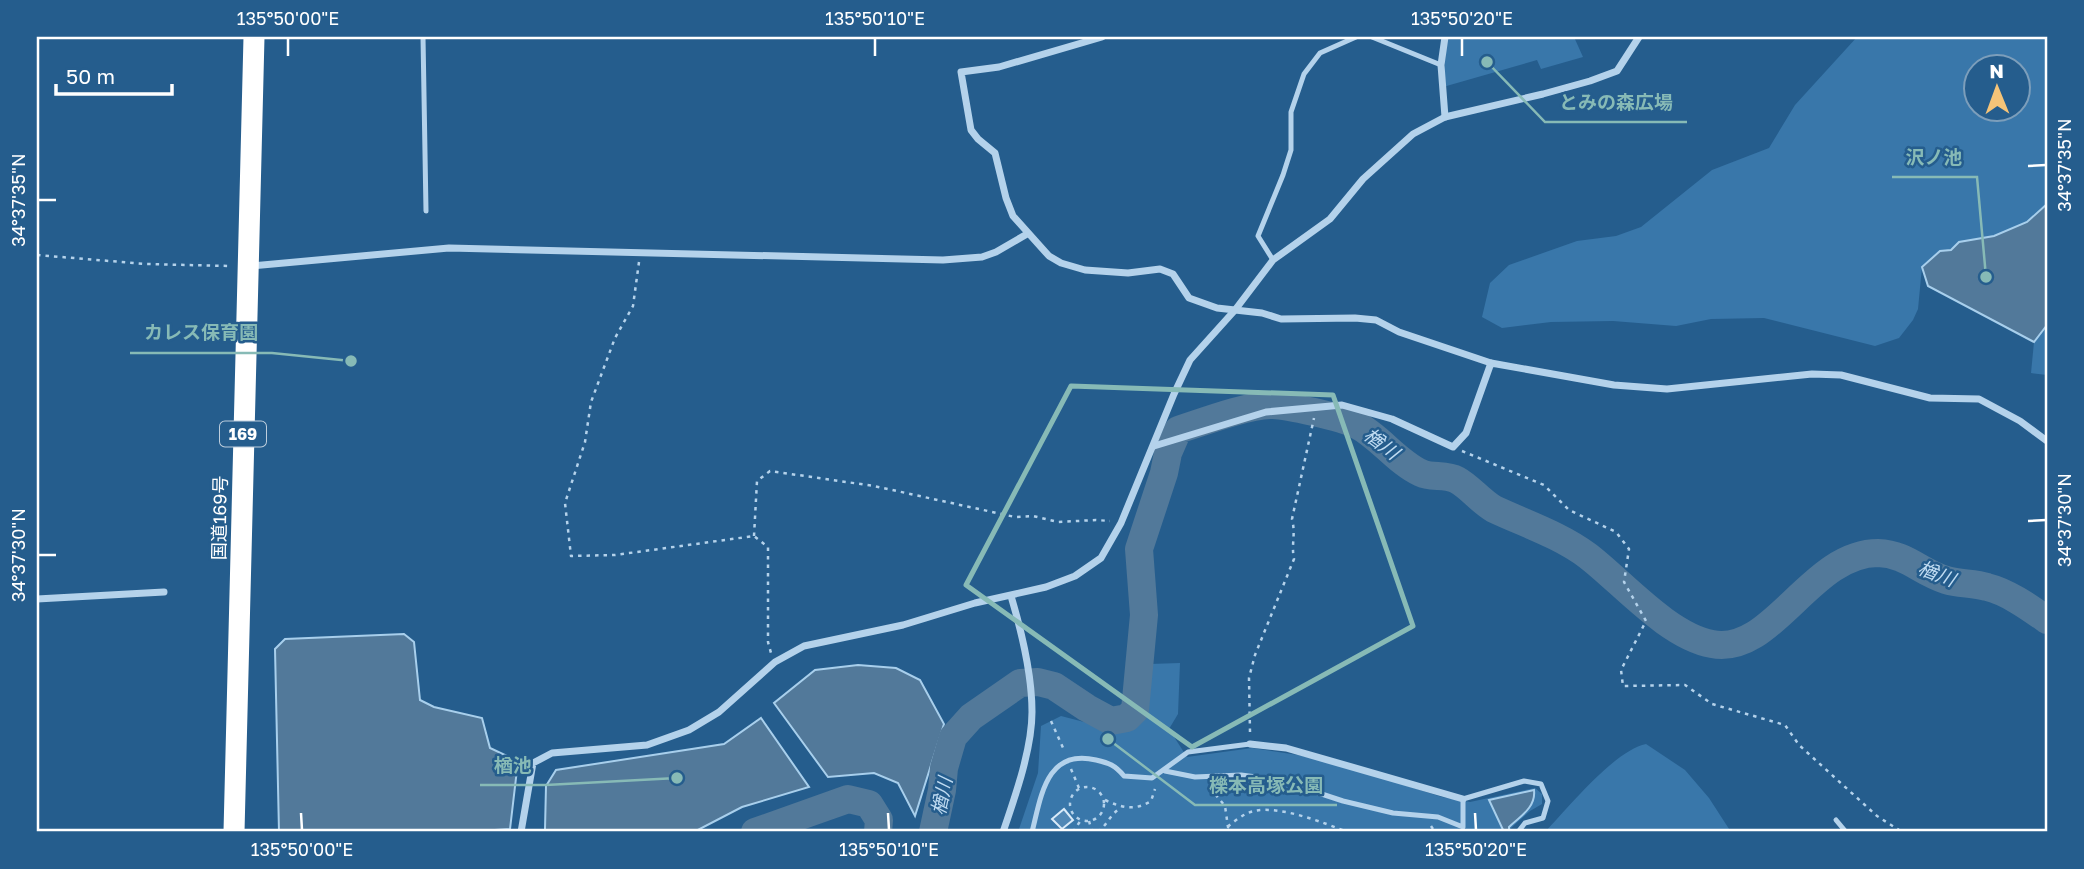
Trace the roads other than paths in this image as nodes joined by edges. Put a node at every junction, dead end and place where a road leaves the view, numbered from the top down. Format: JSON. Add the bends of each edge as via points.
{"nodes":[{"id":1,"x":254,"y":37,"type":"edge"},
{"id":2,"x":423,"y":37,"type":"edge"},
{"id":3,"x":1102,"y":37,"type":"edge"},
{"id":4,"x":1356,"y":37,"type":"edge"},
{"id":5,"x":1372,"y":37,"type":"edge"},
{"id":6,"x":1445,"y":37,"type":"edge"},
{"id":7,"x":1639,"y":37,"type":"edge"},
{"id":8,"x":1441,"y":65,"type":"junction"},
{"id":9,"x":1445,"y":117,"type":"junction"},
{"id":10,"x":426,"y":211,"type":"dead end"},
{"id":11,"x":1027,"y":234,"type":"junction"},
{"id":12,"x":1273,"y":260,"type":"junction"},
{"id":13,"x":247,"y":266,"type":"junction"},
{"id":14,"x":1236,"y":310,"type":"junction"},
{"id":15,"x":1491,"y":363,"type":"junction"},
{"id":16,"x":2047,"y":441,"type":"edge"},
{"id":17,"x":1154,"y":446,"type":"junction"},
{"id":18,"x":164,"y":592,"type":"dead end"},
{"id":19,"x":1011,"y":596,"type":"junction"},
{"id":20,"x":37,"y":599,"type":"edge"},
{"id":21,"x":1250,"y":744,"type":"joint"},
{"id":22,"x":1165,"y":771,"type":"junction"},
{"id":23,"x":1463,"y":799,"type":"junction"},
{"id":24,"x":1836,"y":820,"type":"dead end"},
{"id":25,"x":1462,"y":830,"type":"edge"},
{"id":26,"x":234,"y":832,"type":"edge"},
{"id":27,"x":521,"y":832,"type":"edge"},
{"id":28,"x":1003,"y":832,"type":"edge"},
{"id":29,"x":1032,"y":832,"type":"edge"},
{"id":30,"x":1518,"y":832,"type":"edge"},
{"id":31,"x":1846,"y":832,"type":"edge"}],
"edges":[{"from":1,"to":13,"type":"highway","name":"国道169号","number":"169"},
{"from":2,"to":10,"type":"lane"},
{"from":3,"to":11,"type":"street","via":[[999,67],[961,72],[971,130],[995,153],[1013,216]]},
{"from":4,"to":12,"type":"lane","via":[[1320,53],[1304,74],[1291,113],[1291,150],[1258,236]]},
{"from":5,"to":8,"type":"lane"},
{"from":6,"to":8,"type":"street"},
{"from":7,"to":9,"type":"street","via":[[1617,71]]},
{"from":8,"to":9,"type":"street"},
{"from":9,"to":12,"type":"street","via":[[1413,134],[1363,179],[1330,219]]},
{"from":11,"to":13,"type":"street","via":[[982,257],[943,260],[449,248]]},
{"from":11,"to":14,"type":"street","via":[[1061,263],[1085,270],[1160,269],[1173,274],[1189,298]]},
{"from":12,"to":14,"type":"street"},
{"from":13,"to":26,"type":"highway","name":"国道169号","number":"169"},
{"from":14,"to":15,"type":"street","via":[[1281,319],[1376,320]]},
{"from":14,"to":17,"type":"street","via":[[1191,360]]},
{"from":15,"to":16,"type":"street","via":[[1614,385],[1667,389],[1841,375],[1930,398],[1979,399]]},
{"from":15,"to":17,"type":"street","via":[[1466,433],[1453,447],[1392,419],[1342,405],[1266,412]]},
{"from":17,"to":19,"type":"street","via":[[1101,558],[1075,576]]},
{"from":18,"to":20,"type":"street"},
{"from":19,"to":27,"type":"street","via":[[804,646],[775,662],[719,712],[689,730],[647,745],[552,753],[533,763]]},
{"from":19,"to":28,"type":"street","via":[[1026,658],[1032,714],[1021,780]]},
{"from":21,"to":22,"type":"lane","via":[[1188,752]]},
{"from":21,"to":23,"type":"street","via":[[1286,748]]},
{"from":22,"to":25,"type":"lane","via":[[1195,777],[1241,775],[1279,780],[1393,813],[1438,817]]},
{"from":22,"to":29,"type":"lane","via":[[1152,778],[1124,776],[1115,765],[1087,758],[1059,765],[1044,784]]},
{"from":23,"to":25,"type":"lane"},
{"from":23,"to":30,"type":"lane","via":[[1524,782],[1541,784],[1548,801],[1543,818],[1525,823]]},
{"from":24,"to":31,"type":"lane"}]}
